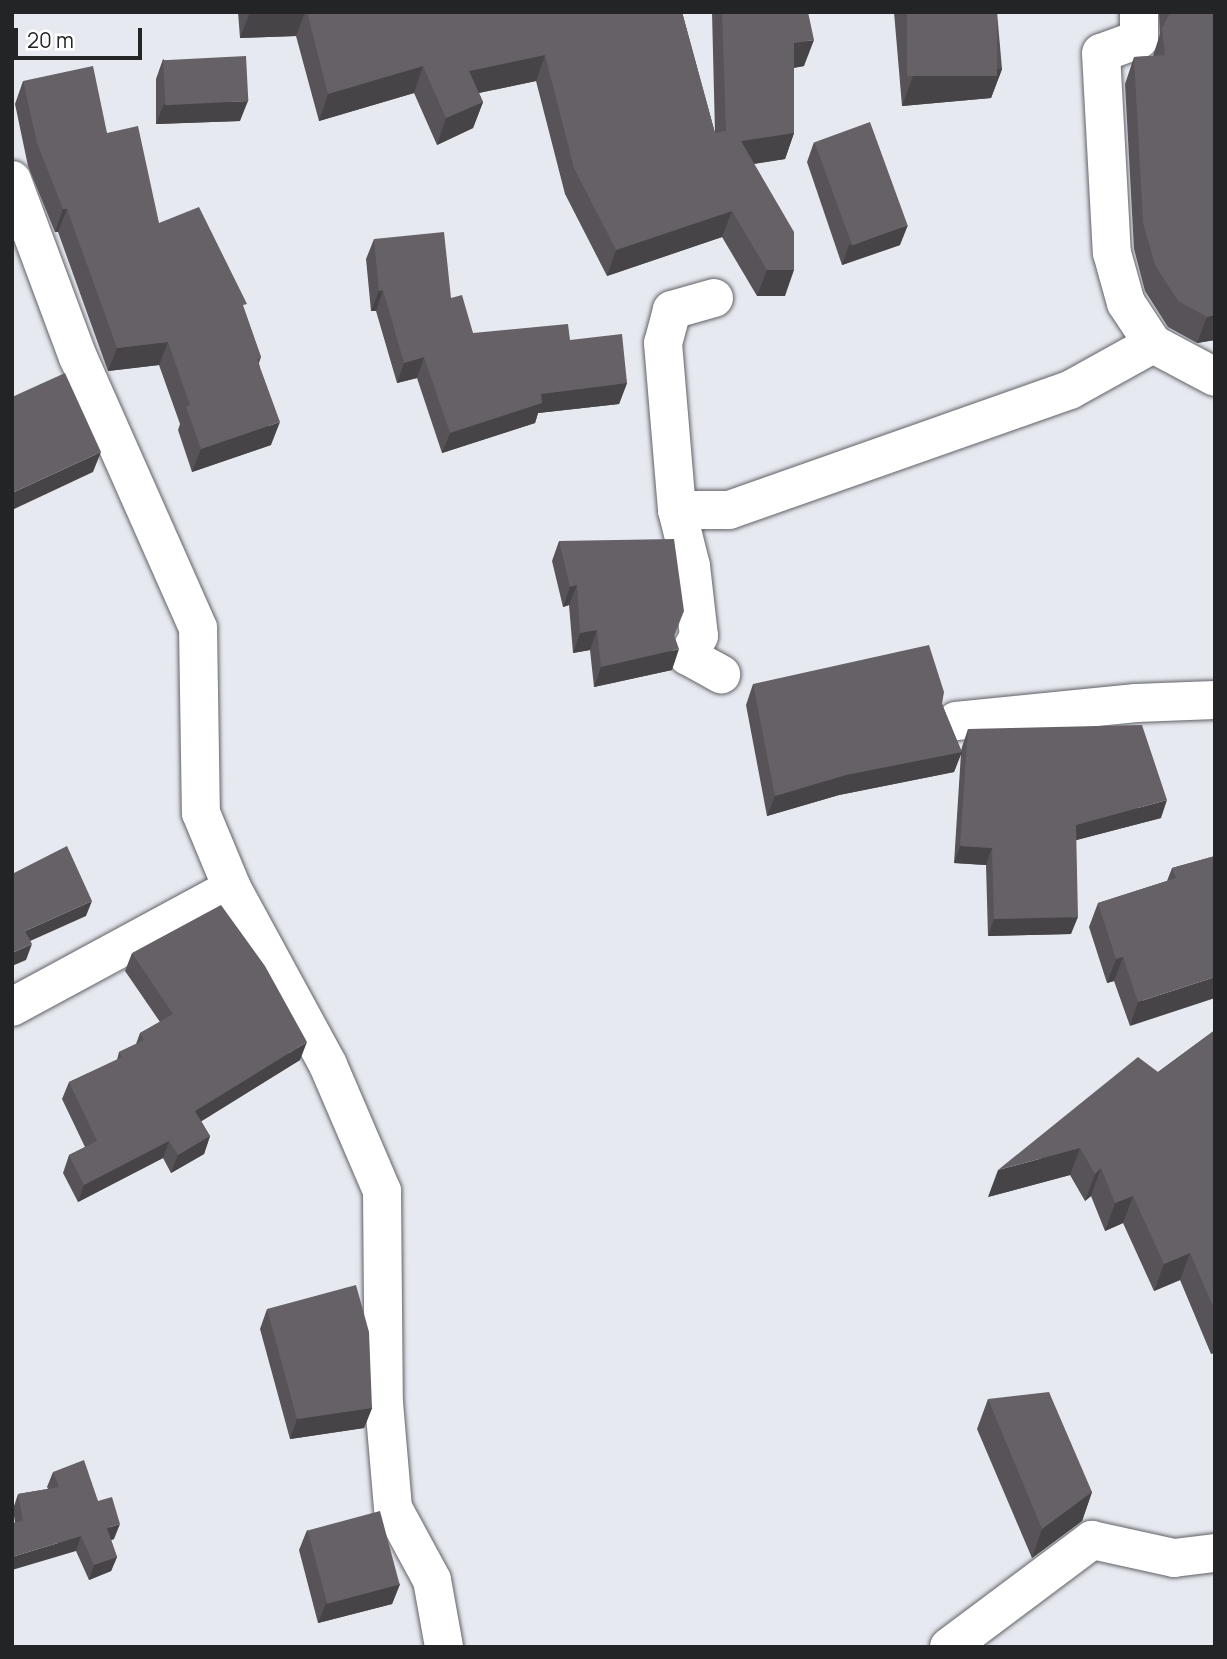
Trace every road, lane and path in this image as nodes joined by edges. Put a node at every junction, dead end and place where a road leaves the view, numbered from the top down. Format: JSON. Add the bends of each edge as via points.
{"nodes":[{"id":1,"x":1139,"y":12,"type":"edge"},
{"id":2,"x":12,"y":180,"type":"edge"},
{"id":3,"x":714,"y":298,"type":"dead end"},
{"id":4,"x":1153,"y":344,"type":"junction"},
{"id":5,"x":1215,"y":377,"type":"edge"},
{"id":6,"x":677,"y":510,"type":"junction"},
{"id":7,"x":721,"y":674,"type":"dead end"},
{"id":8,"x":1215,"y":701,"type":"edge"},
{"id":9,"x":956,"y":721,"type":"dead end"},
{"id":10,"x":232,"y":888,"type":"junction"},
{"id":11,"x":12,"y":1007,"type":"edge"},
{"id":12,"x":1215,"y":1553,"type":"edge"},
{"id":13,"x":444,"y":1647,"type":"edge"},
{"id":14,"x":949,"y":1647,"type":"edge"}],
"edges":[{"from":1,"to":4,"type":"street","via":[[1139,38],[1101,53],[1111,253],[1126,303]]},
{"from":2,"to":10,"type":"street","via":[[78,357],[198,628],[201,813]]},
{"from":3,"to":6,"type":"street","via":[[672,310],[663,343]]},
{"from":4,"to":5,"type":"street"},
{"from":4,"to":6,"type":"street","via":[[1070,390],[729,510]]},
{"from":6,"to":7,"type":"street","via":[[691,566],[699,636],[688,656]]},
{"from":8,"to":9,"type":"street","via":[[1136,703]]},
{"from":10,"to":11,"type":"street"},
{"from":10,"to":13,"type":"street","via":[[328,1065],[382,1191],[383,1391],[393,1508],[432,1580]]},
{"from":12,"to":14,"type":"street","via":[[1174,1558],[1092,1540]]}]}
